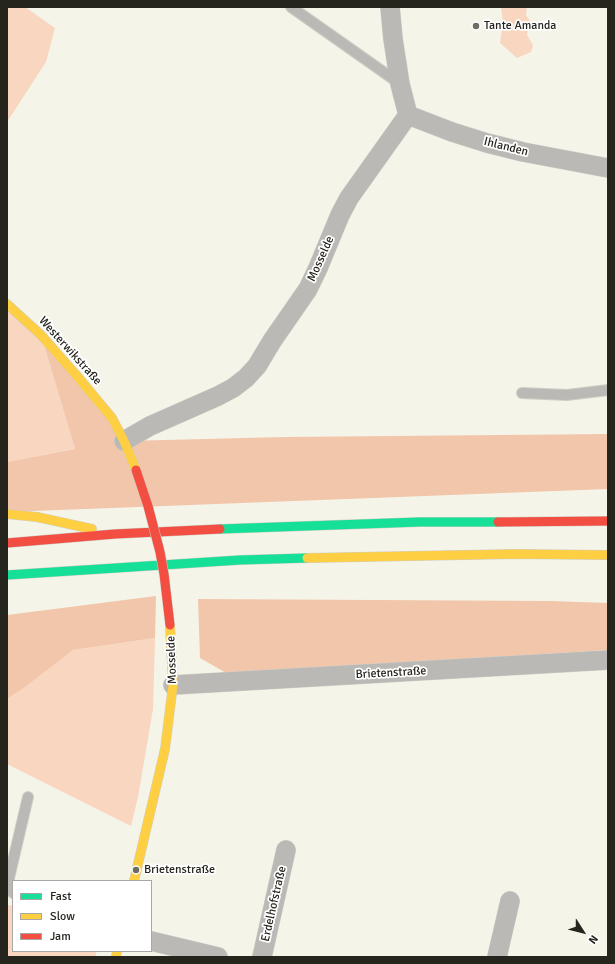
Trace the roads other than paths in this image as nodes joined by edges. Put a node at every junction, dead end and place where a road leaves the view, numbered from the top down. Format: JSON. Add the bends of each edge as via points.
{"nodes":[{"id":1,"x":291,"y":7,"type":"edge"},
{"id":2,"x":390,"y":7,"type":"edge"},
{"id":3,"x":400,"y":84,"type":"junction"},
{"id":4,"x":408,"y":115,"type":"junction"},
{"id":5,"x":608,"y":168,"type":"edge"},
{"id":6,"x":7,"y":304,"type":"edge"},
{"id":7,"x":608,"y":390,"type":"edge"},
{"id":8,"x":522,"y":393,"type":"dead end"},
{"id":9,"x":112,"y":418,"type":"joint"},
{"id":10,"x":124,"y":441,"type":"junction"},
{"id":11,"x":7,"y":514,"type":"edge"},
{"id":12,"x":608,"y":521,"type":"edge"},
{"id":13,"x":115,"y":534,"type":"junction"},
{"id":14,"x":7,"y":543,"type":"edge"},
{"id":15,"x":608,"y":554,"type":"edge"},
{"id":16,"x":28,"y":574,"type":"junction"},
{"id":17,"x":7,"y":575,"type":"edge"},
{"id":18,"x":7,"y":581,"type":"edge"},
{"id":19,"x":608,"y":660,"type":"edge"},
{"id":20,"x":173,"y":685,"type":"junction"},
{"id":21,"x":28,"y":797,"type":"dead end"},
{"id":22,"x":286,"y":850,"type":"dead end"},
{"id":23,"x":134,"y":880,"type":"edge"},
{"id":24,"x":12,"y":892,"type":"edge"},
{"id":25,"x":510,"y":901,"type":"dead end"},
{"id":26,"x":152,"y":941,"type":"edge"},
{"id":27,"x":218,"y":957,"type":"edge"},
{"id":28,"x":262,"y":957,"type":"edge"},
{"id":29,"x":497,"y":957,"type":"edge"}],
"edges":[{"from":1,"to":3,"type":"lane"},
{"from":2,"to":3,"type":"street"},
{"from":3,"to":4,"type":"street"},
{"from":4,"to":5,"type":"street","name":"Ihlanden","via":[[487,143]]},
{"from":4,"to":10,"type":"street","name":"Mosselde","via":[[349,198],[308,289],[257,366],[233,388],[150,426]]},
{"from":6,"to":9,"type":"main road","name":"Westerwikstraße","via":[[42,335]]},
{"from":7,"to":8,"type":"lane","via":[[567,395]]},
{"from":9,"to":10,"type":"main road","name":"Mosselde"},
{"from":10,"to":20,"type":"main road","name":"Mosselde","bridge":true,"via":[[148,506],[160,552],[170,625]]},
{"from":11,"to":13,"type":"main road","via":[[37,517]]},
{"from":12,"to":13,"type":"main road","via":[[353,523]]},
{"from":13,"to":14,"type":"main road"},
{"from":15,"to":16,"type":"main road","via":[[240,560]]},
{"from":16,"to":17,"type":"main road"},
{"from":16,"to":18,"type":"main road"},
{"from":19,"to":20,"type":"street","name":"Brietenstraße"},
{"from":20,"to":23,"type":"main road","name":"Mosselde","via":[[165,749]]},
{"from":21,"to":24,"type":"lane","via":[[9,878],[9,888]]},
{"from":22,"to":28,"type":"street","name":"Erdelhofstraße"},
{"from":25,"to":29,"type":"street"},
{"from":26,"to":27,"type":"street"}]}
